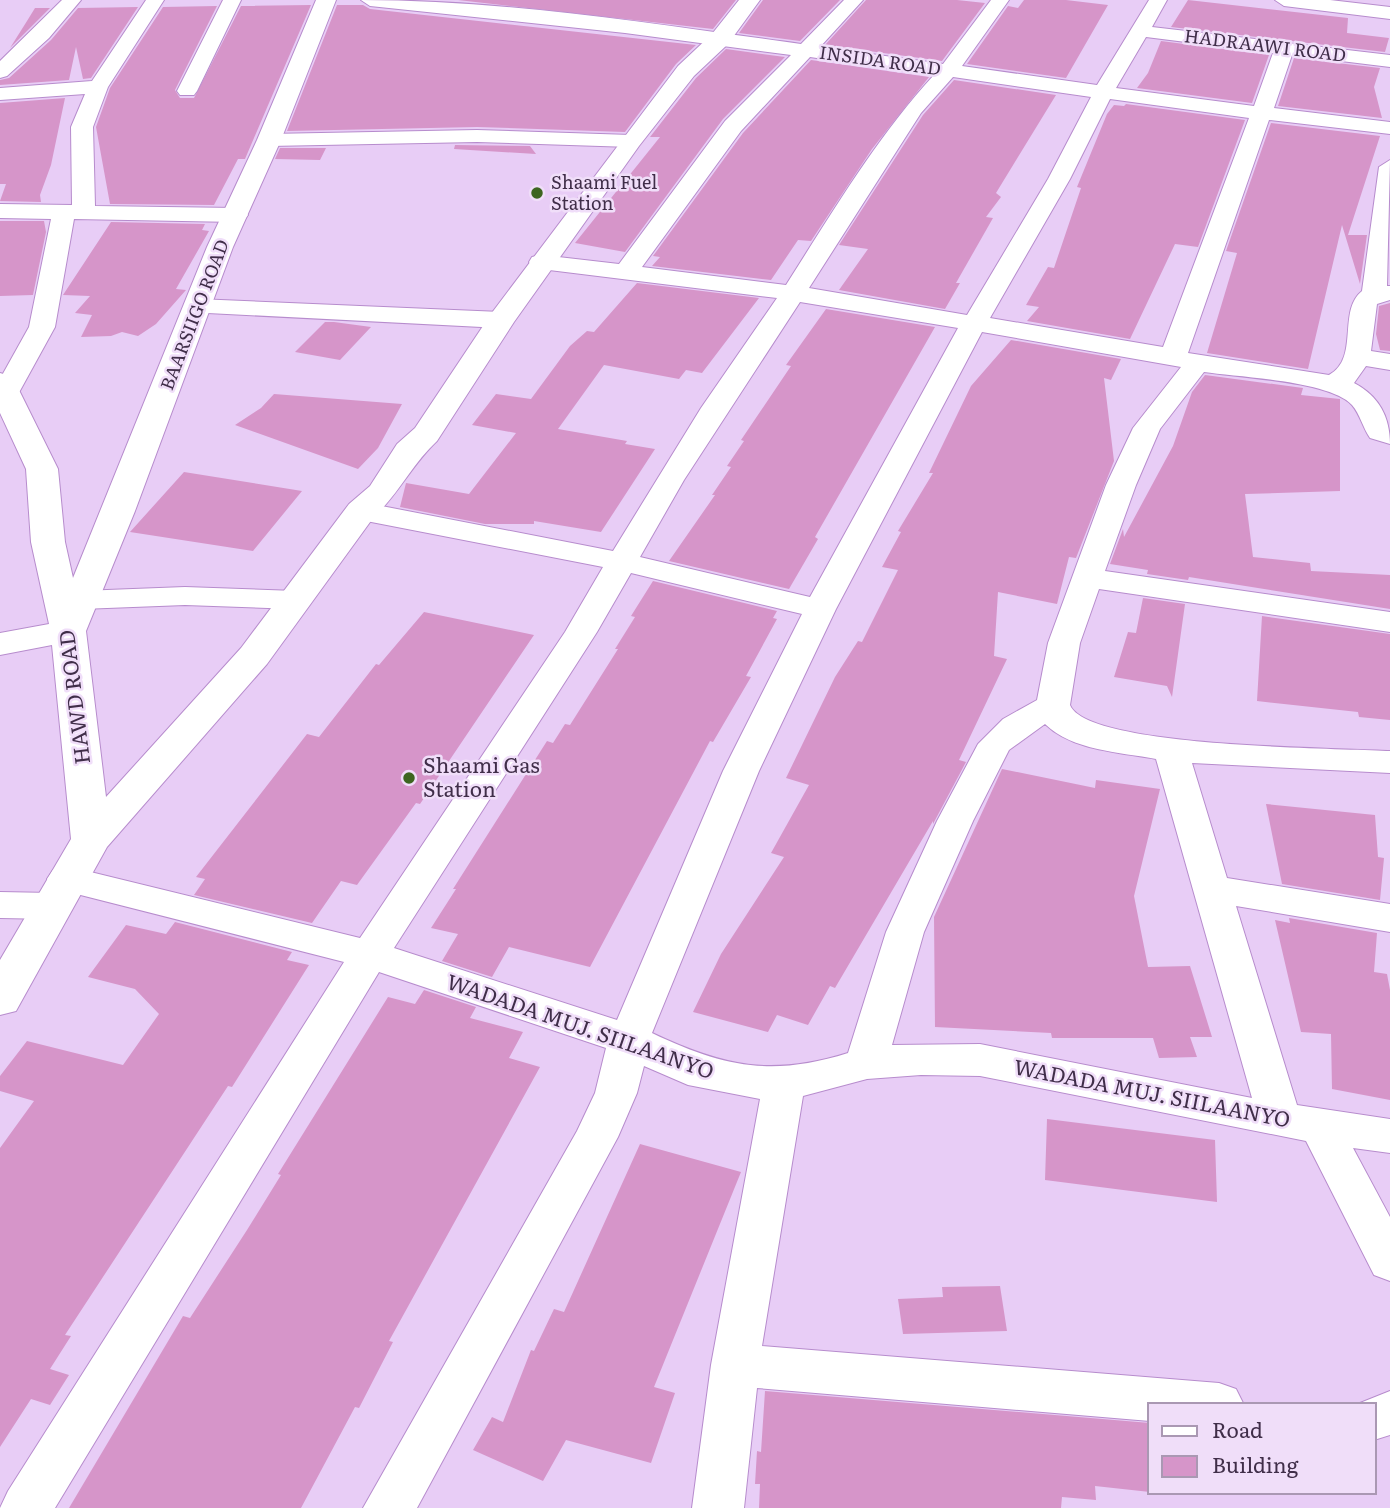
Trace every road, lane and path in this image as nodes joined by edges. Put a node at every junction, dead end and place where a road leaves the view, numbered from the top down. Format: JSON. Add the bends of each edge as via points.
{"nodes":[{"id":1,"x":72,"y":0,"type":"edge"},
{"id":2,"x":155,"y":0,"type":"edge"},
{"id":3,"x":232,"y":0,"type":"edge"},
{"id":4,"x":326,"y":0,"type":"edge"},
{"id":5,"x":370,"y":0,"type":"edge"},
{"id":6,"x":750,"y":0,"type":"edge"},
{"id":7,"x":853,"y":0,"type":"edge"},
{"id":8,"x":1000,"y":0,"type":"edge"},
{"id":9,"x":1158,"y":0,"type":"edge"},
{"id":10,"x":1284,"y":0,"type":"edge"},
{"id":11,"x":528,"y":7,"type":"edge"},
{"id":12,"x":1390,"y":13,"type":"edge"},
{"id":13,"x":1141,"y":31,"type":"junction"},
{"id":14,"x":720,"y":39,"type":"junction"},
{"id":15,"x":1285,"y":48,"type":"junction"},
{"id":16,"x":805,"y":50,"type":"junction"},
{"id":17,"x":1390,"y":61,"type":"edge"},
{"id":18,"x":949,"y":71,"type":"junction"},
{"id":19,"x":0,"y":72,"type":"edge"},
{"id":20,"x":98,"y":88,"type":"junction"},
{"id":21,"x":187,"y":91,"type":"dead end"},
{"id":22,"x":1103,"y":93,"type":"junction"},
{"id":23,"x":0,"y":94,"type":"edge"},
{"id":24,"x":1260,"y":114,"type":"junction"},
{"id":25,"x":1390,"y":128,"type":"edge"},
{"id":26,"x":269,"y":140,"type":"junction"},
{"id":27,"x":631,"y":141,"type":"junction"},
{"id":28,"x":1390,"y":167,"type":"edge"},
{"id":29,"x":0,"y":211,"type":"edge"},
{"id":30,"x":74,"y":213,"type":"junction"},
{"id":31,"x":236,"y":215,"type":"junction"},
{"id":32,"x":541,"y":262,"type":"junction"},
{"id":33,"x":627,"y":271,"type":"junction"},
{"id":34,"x":794,"y":293,"type":"junction"},
{"id":35,"x":1382,"y":293,"type":"edge"},
{"id":36,"x":197,"y":307,"type":"junction"},
{"id":37,"x":501,"y":320,"type":"junction"},
{"id":38,"x":976,"y":323,"type":"junction"},
{"id":39,"x":1355,"y":357,"type":"junction"},
{"id":40,"x":1184,"y":361,"type":"junction"},
{"id":41,"x":1390,"y":362,"type":"edge"},
{"id":42,"x":1335,"y":383,"type":"junction"},
{"id":43,"x":3,"y":387,"type":"edge"},
{"id":44,"x":1390,"y":436,"type":"edge"},
{"id":45,"x":361,"y":511,"type":"junction"},
{"id":46,"x":624,"y":562,"type":"junction"},
{"id":47,"x":1088,"y":578,"type":"junction"},
{"id":48,"x":296,"y":600,"type":"junction"},
{"id":49,"x":820,"y":608,"type":"junction"},
{"id":50,"x":75,"y":616,"type":"junction"},
{"id":51,"x":1390,"y":622,"type":"edge"},
{"id":52,"x":0,"y":643,"type":"edge"},
{"id":53,"x":1053,"y":705,"type":"junction"},
{"id":54,"x":1171,"y":751,"type":"junction"},
{"id":55,"x":1390,"y":762,"type":"edge"},
{"id":56,"x":92,"y":839,"type":"junction"},
{"id":57,"x":1211,"y":889,"type":"junction"},
{"id":58,"x":59,"y":892,"type":"junction"},
{"id":59,"x":0,"y":905,"type":"edge"},
{"id":60,"x":1390,"y":918,"type":"edge"},
{"id":61,"x":372,"y":955,"type":"junction"},
{"id":62,"x":0,"y":999,"type":"edge"},
{"id":63,"x":629,"y":1040,"type":"junction"},
{"id":64,"x":866,"y":1063,"type":"junction"},
{"id":65,"x":783,"y":1084,"type":"junction"},
{"id":66,"x":1300,"y":1123,"type":"junction"},
{"id":67,"x":1390,"y":1136,"type":"edge"},
{"id":68,"x":1390,"y":1261,"type":"edge"},
{"id":69,"x":735,"y":1365,"type":"junction"},
{"id":70,"x":1195,"y":1403,"type":"edge"},
{"id":71,"x":26,"y":1508,"type":"edge"},
{"id":72,"x":389,"y":1508,"type":"edge"},
{"id":73,"x":718,"y":1508,"type":"edge"}],
"edges":[{"from":1,"to":19,"type":"street","via":[[43,34]]},
{"from":2,"to":20,"type":"street"},
{"from":3,"to":21,"type":"street"},
{"from":4,"to":26,"type":"street","name":"BAARSIIGO ROAD"},
{"from":5,"to":11,"type":"street","name":"INSIDA ROAD"},
{"from":6,"to":14,"type":"street"},
{"from":7,"to":16,"type":"street"},
{"from":8,"to":18,"type":"street"},
{"from":9,"to":13,"type":"street"},
{"from":10,"to":12,"type":"street"},
{"from":11,"to":14,"type":"street","name":"INSIDA ROAD"},
{"from":13,"to":15,"type":"street","name":"HADRAAWI ROAD"},
{"from":13,"to":22,"type":"street"},
{"from":14,"to":16,"type":"street","name":"INSIDA ROAD"},
{"from":14,"to":27,"type":"street","via":[[686,71]]},
{"from":15,"to":17,"type":"street","name":"HADRAAWI ROAD"},
{"from":15,"to":24,"type":"street"},
{"from":16,"to":18,"type":"street","name":"INSIDA ROAD"},
{"from":16,"to":33,"type":"street","via":[[733,126]]},
{"from":18,"to":22,"type":"street","name":"INSIDA ROAD"},
{"from":18,"to":34,"type":"street","via":[[914,109]]},
{"from":20,"to":23,"type":"street"},
{"from":20,"to":30,"type":"street","via":[[82,127]]},
{"from":22,"to":24,"type":"street","name":"INSIDA ROAD"},
{"from":22,"to":38,"type":"street"},
{"from":24,"to":25,"type":"street","name":"INSIDA ROAD"},
{"from":24,"to":40,"type":"street"},
{"from":26,"to":27,"type":"street","via":[[477,136]]},
{"from":26,"to":31,"type":"street","name":"BAARSIIGO ROAD"},
{"from":27,"to":32,"type":"street"},
{"from":28,"to":35,"type":"street"},
{"from":29,"to":30,"type":"street"},
{"from":30,"to":31,"type":"street"},
{"from":30,"to":43,"type":"street","via":[[42,327]]},
{"from":31,"to":36,"type":"street","name":"BAARSIIGO ROAD"},
{"from":32,"to":33,"type":"street"},
{"from":32,"to":37,"type":"street"},
{"from":33,"to":34,"type":"street"},
{"from":34,"to":38,"type":"street"},
{"from":34,"to":46,"type":"street","via":[[669,480]]},
{"from":35,"to":39,"type":"street","via":[[1365,301]]},
{"from":36,"to":37,"type":"street"},
{"from":36,"to":50,"type":"street","name":"BAARSIIGO ROAD"},
{"from":37,"to":45,"type":"street","via":[[426,434],[408,451],[382,492]]},
{"from":38,"to":40,"type":"street"},
{"from":38,"to":49,"type":"street"},
{"from":39,"to":41,"type":"street"},
{"from":39,"to":42,"type":"street","via":[[1354,368]]},
{"from":40,"to":42,"type":"street"},
{"from":40,"to":47,"type":"street","via":[[1121,485]]},
{"from":42,"to":44,"type":"street","via":[[1366,403],[1380,432]]},
{"from":43,"to":50,"type":"street","name":"HAWD ROAD","via":[[42,469],[48,542]]},
{"from":45,"to":46,"type":"street"},
{"from":45,"to":48,"type":"street"},
{"from":46,"to":49,"type":"street"},
{"from":46,"to":61,"type":"street"},
{"from":47,"to":51,"type":"street"},
{"from":47,"to":53,"type":"street","via":[[1064,643]]},
{"from":48,"to":50,"type":"street","via":[[185,596]]},
{"from":48,"to":56,"type":"street","via":[[254,656]]},
{"from":49,"to":63,"type":"street","via":[[741,771]]},
{"from":50,"to":52,"type":"street"},
{"from":50,"to":56,"type":"street","name":"HAWD ROAD"},
{"from":53,"to":54,"type":"street","via":[[1058,718],[1091,736]]},
{"from":53,"to":64,"type":"street","via":[[1015,727],[989,755],[905,932]]},
{"from":54,"to":55,"type":"street"},
{"from":54,"to":57,"type":"street"},
{"from":56,"to":58,"type":"street"},
{"from":57,"to":60,"type":"street"},
{"from":57,"to":66,"type":"street"},
{"from":58,"to":59,"type":"street","name":"WADADA MUJ. SIILAANYO"},
{"from":58,"to":61,"type":"street","name":"WADADA MUJ. SIILAANYO"},
{"from":58,"to":62,"type":"street"},
{"from":61,"to":63,"type":"street","name":"WADADA MUJ. SIILAANYO"},
{"from":61,"to":71,"type":"street"},
{"from":63,"to":65,"type":"street","name":"WADADA MUJ. SIILAANYO","via":[[688,1069],[740,1082]]},
{"from":63,"to":72,"type":"street","via":[[616,1093],[596,1136]]},
{"from":64,"to":65,"type":"street","name":"WADADA MUJ. SIILAANYO"},
{"from":64,"to":66,"type":"street","name":"WADADA MUJ. SIILAANYO","via":[[980,1060]]},
{"from":65,"to":69,"type":"street"},
{"from":66,"to":67,"type":"street","name":"WADADA MUJ. SIILAANYO"},
{"from":66,"to":68,"type":"street"},
{"from":69,"to":70,"type":"street"},
{"from":69,"to":73,"type":"street"}]}
